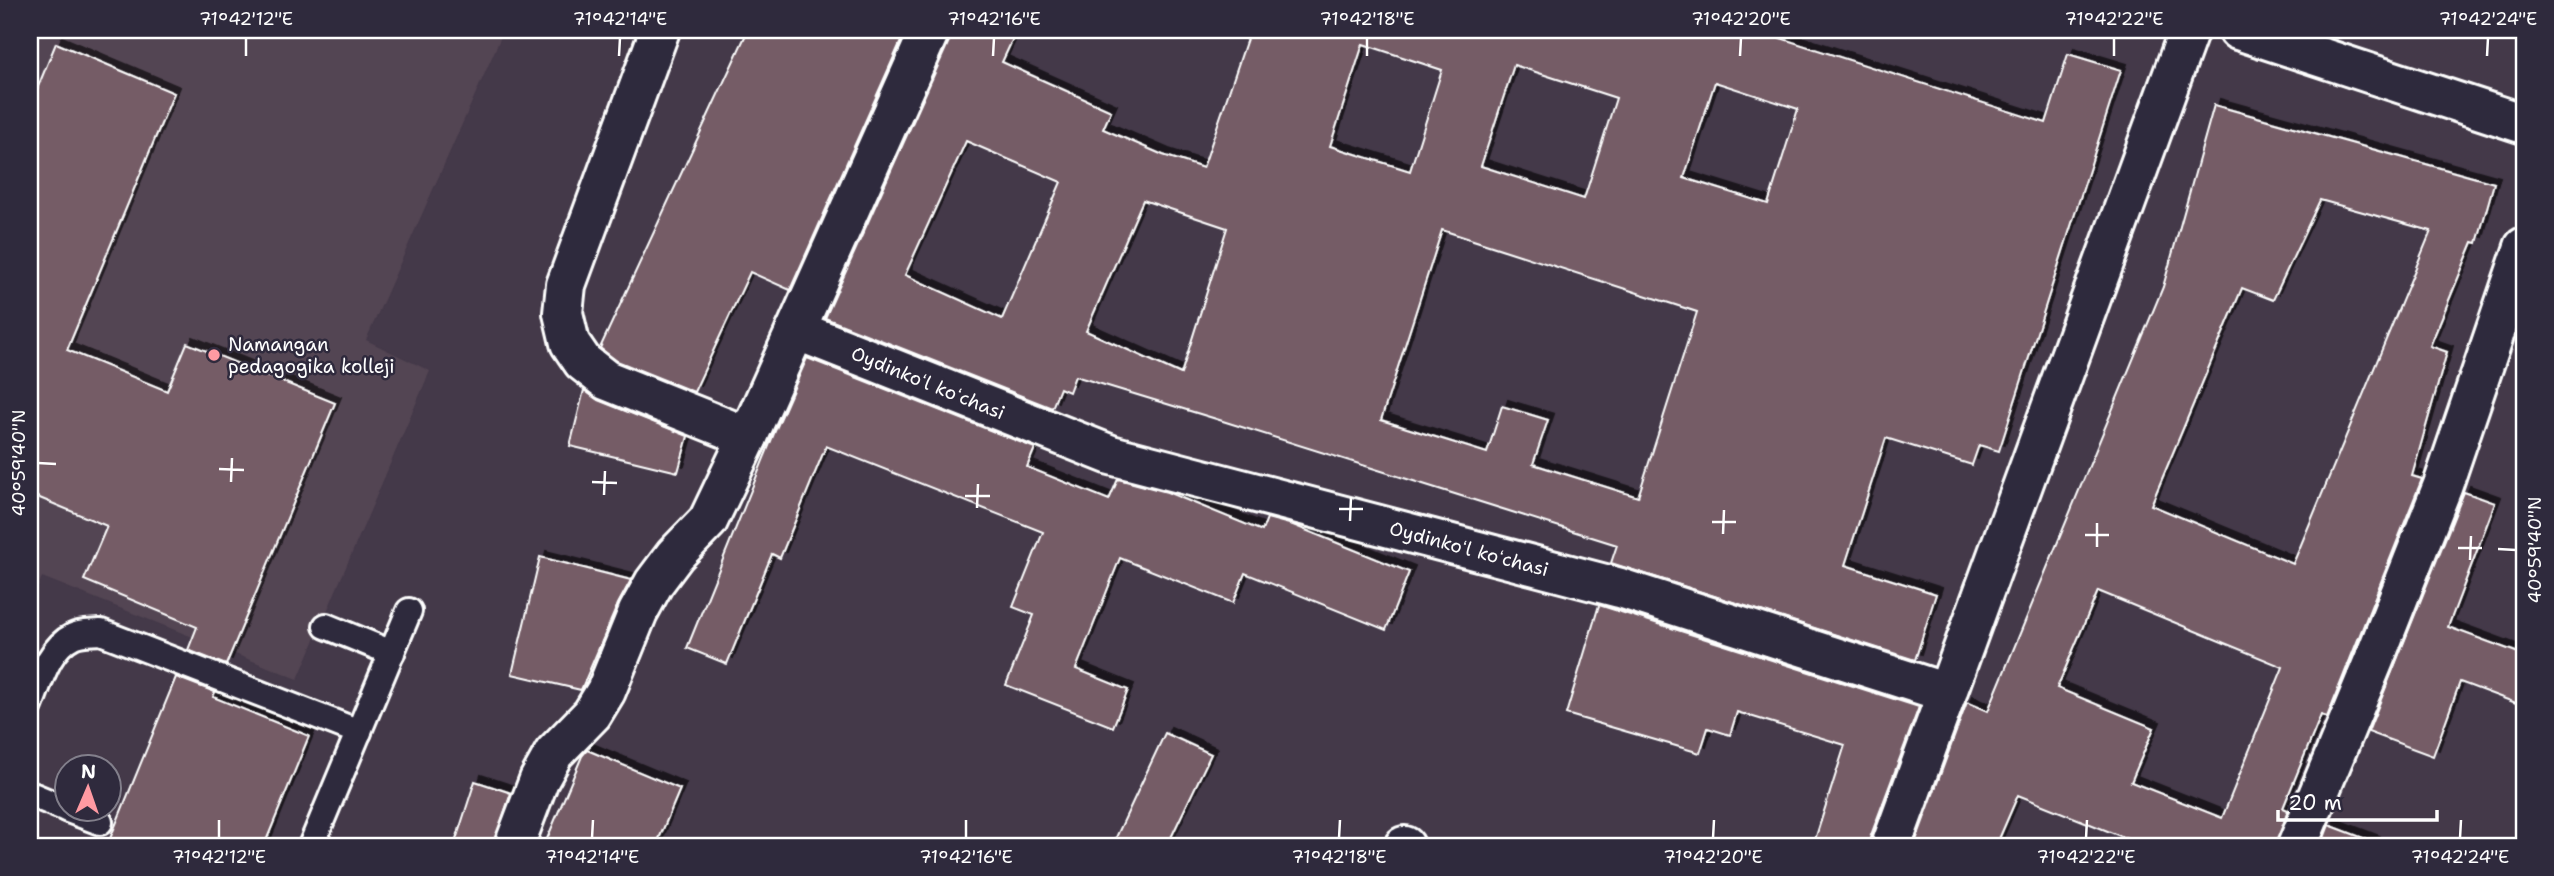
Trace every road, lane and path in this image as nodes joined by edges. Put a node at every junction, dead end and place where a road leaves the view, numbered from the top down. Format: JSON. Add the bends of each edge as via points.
{"nodes":[{"id":1,"x":660,"y":30,"type":"edge"},
{"id":2,"x":930,"y":30,"type":"edge"},
{"id":3,"x":2189,"y":30,"type":"edge"},
{"id":4,"x":2238,"y":30,"type":"edge"},
{"id":5,"x":2524,"y":124,"type":"edge"},
{"id":6,"x":2524,"y":247,"type":"edge"},
{"id":7,"x":796,"y":330,"type":"junction"},
{"id":8,"x":748,"y":437,"type":"junction"},
{"id":9,"x":409,"y":611,"type":"dead end"},
{"id":10,"x":326,"y":626,"type":"dead end"},
{"id":11,"x":392,"y":653,"type":"junction"},
{"id":12,"x":1947,"y":694,"type":"junction"},
{"id":13,"x":30,"y":706,"type":"edge"},
{"id":14,"x":359,"y":732,"type":"junction"},
{"id":15,"x":30,"y":794,"type":"edge"},
{"id":16,"x":52,"y":803,"type":"edge"},
{"id":17,"x":312,"y":846,"type":"edge"},
{"id":18,"x":514,"y":846,"type":"edge"},
{"id":19,"x":1891,"y":846,"type":"edge"},
{"id":20,"x":2297,"y":846,"type":"edge"}],
"edges":[{"from":1,"to":8,"type":"street","via":[[566,285],[563,313],[570,343],[583,362],[606,380]]},
{"from":2,"to":7,"type":"street"},
{"from":3,"to":12,"type":"street"},
{"from":4,"to":5,"type":"street"},
{"from":6,"to":20,"type":"street","via":[[2443,485]]},
{"from":7,"to":8,"type":"street"},
{"from":7,"to":12,"type":"street","name":"Oydinkoʻl koʻchasi","via":[[1111,455],[1620,588]]},
{"from":8,"to":18,"type":"street","via":[[708,521],[654,583],[592,714],[554,753]]},
{"from":9,"to":11,"type":"lane"},
{"from":10,"to":11,"type":"lane"},
{"from":11,"to":14,"type":"lane"},
{"from":12,"to":19,"type":"street"},
{"from":13,"to":14,"type":"lane","via":[[60,645],[75,634],[101,632]]},
{"from":14,"to":17,"type":"lane"},
{"from":15,"to":16,"type":"lane"}]}
